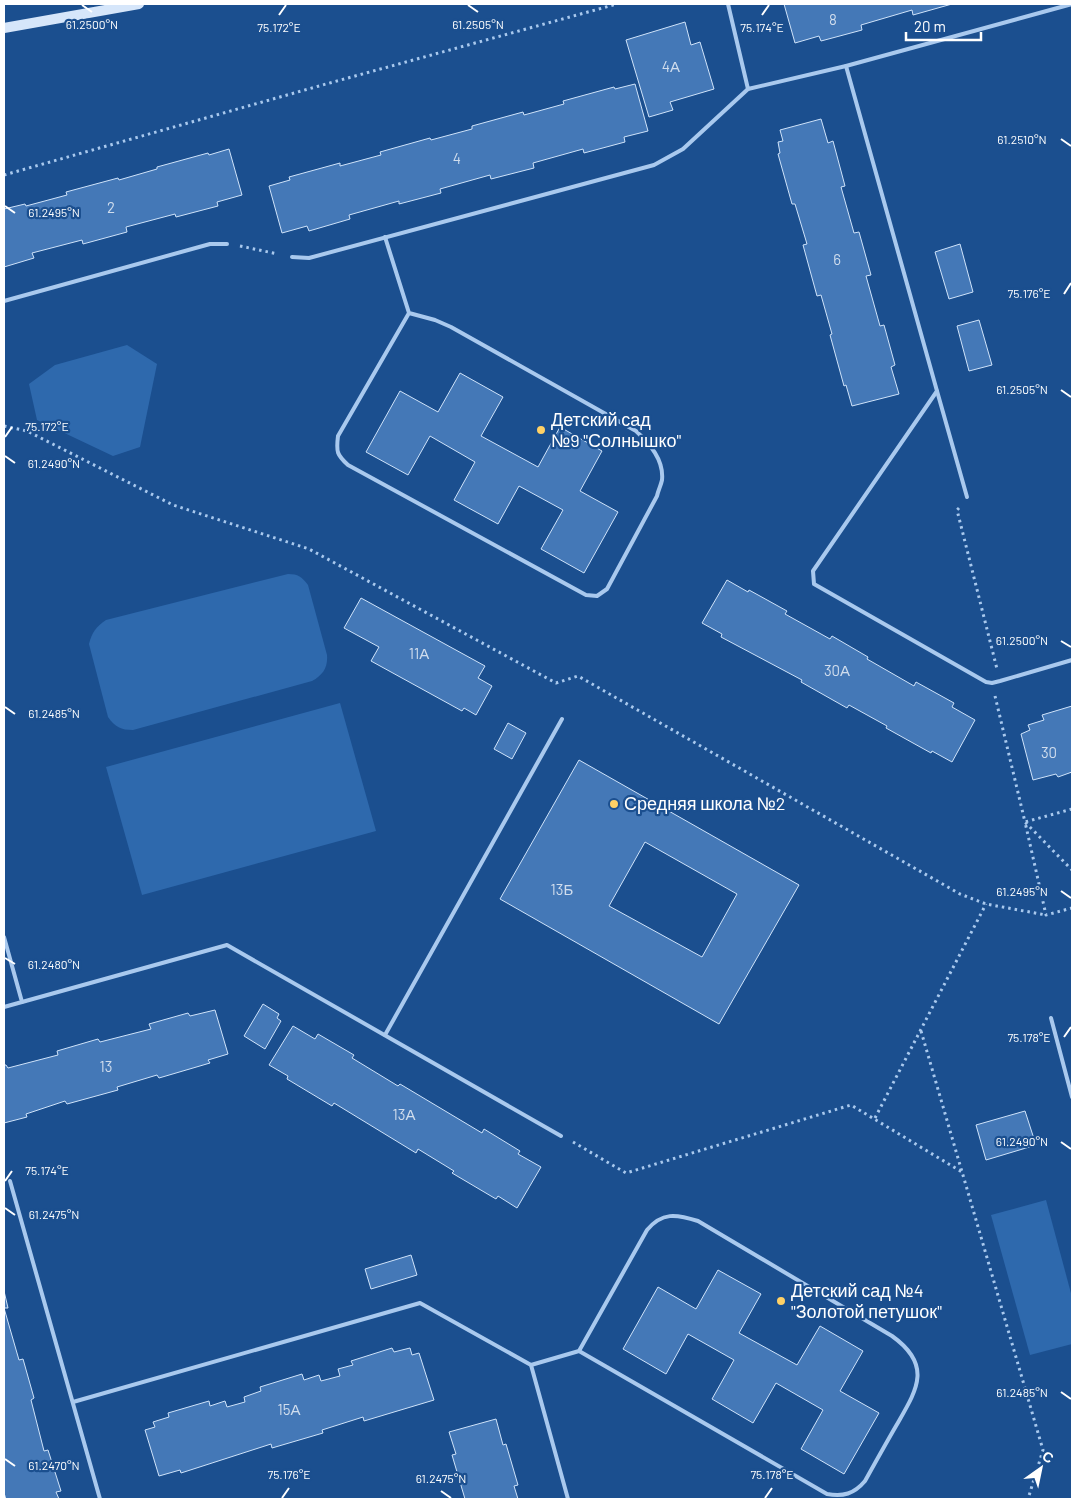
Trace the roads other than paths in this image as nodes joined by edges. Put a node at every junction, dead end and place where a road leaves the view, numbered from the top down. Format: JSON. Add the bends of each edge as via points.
{"nodes":[{"id":1,"x":139,"y":4,"type":"edge"},
{"id":2,"x":728,"y":4,"type":"edge"},
{"id":3,"x":1072,"y":4,"type":"edge"},
{"id":4,"x":4,"y":28,"type":"edge"},
{"id":5,"x":846,"y":66,"type":"junction"},
{"id":6,"x":748,"y":89,"type":"junction"},
{"id":7,"x":385,"y":237,"type":"junction"},
{"id":8,"x":227,"y":244,"type":"road end"},
{"id":9,"x":292,"y":257,"type":"road end"},
{"id":10,"x":4,"y":301,"type":"edge"},
{"id":11,"x":409,"y":313,"type":"junction"},
{"id":12,"x":937,"y":390,"type":"junction"},
{"id":13,"x":967,"y":498,"type":"road end"},
{"id":14,"x":1072,"y":660,"type":"edge"},
{"id":15,"x":562,"y":718,"type":"dead end"},
{"id":16,"x":4,"y":937,"type":"edge"},
{"id":17,"x":22,"y":1002,"type":"junction"},
{"id":18,"x":4,"y":1006,"type":"edge"},
{"id":19,"x":1051,"y":1018,"type":"dead end"},
{"id":20,"x":384,"y":1035,"type":"junction"},
{"id":21,"x":1072,"y":1097,"type":"edge"},
{"id":22,"x":561,"y":1136,"type":"road end"},
{"id":23,"x":10,"y":1181,"type":"dead end"},
{"id":24,"x":579,"y":1351,"type":"junction"},
{"id":25,"x":531,"y":1365,"type":"junction"},
{"id":26,"x":73,"y":1402,"type":"junction"},
{"id":27,"x":100,"y":1499,"type":"edge"},
{"id":28,"x":568,"y":1499,"type":"edge"}],
"edges":[{"from":1,"to":4,"type":"street"},
{"from":2,"to":6,"type":"lane"},
{"from":3,"to":5,"type":"lane"},
{"from":5,"to":6,"type":"lane"},
{"from":5,"to":12,"type":"lane"},
{"from":6,"to":7,"type":"lane","via":[[683,149],[654,165]]},
{"from":7,"to":9,"type":"lane","via":[[309,258]]},
{"from":7,"to":11,"type":"lane"},
{"from":8,"to":10,"type":"lane","via":[[210,244]]},
{"from":11,"to":11,"type":"lane","via":[[451,327],[636,431],[656,454],[662,480],[657,496],[607,589],[597,596],[586,595],[348,465],[339,457],[336,448],[338,436]]},
{"from":12,"to":13,"type":"lane"},
{"from":12,"to":14,"type":"lane","via":[[812,571],[814,584],[986,682],[1000,681]]},
{"from":15,"to":20,"type":"lane"},
{"from":16,"to":17,"type":"lane"},
{"from":17,"to":18,"type":"lane"},
{"from":17,"to":20,"type":"lane","via":[[227,945]]},
{"from":19,"to":21,"type":"lane"},
{"from":20,"to":22,"type":"lane"},
{"from":23,"to":26,"type":"lane"},
{"from":24,"to":24,"type":"lane","via":[[835,1496],[852,1493],[865,1481],[913,1396],[918,1380],[911,1353],[892,1336],[698,1221],[676,1215],[661,1217],[646,1230]]},
{"from":24,"to":25,"type":"lane"},
{"from":25,"to":26,"type":"lane","via":[[420,1303]]},
{"from":25,"to":28,"type":"lane"},
{"from":26,"to":27,"type":"lane"}]}
